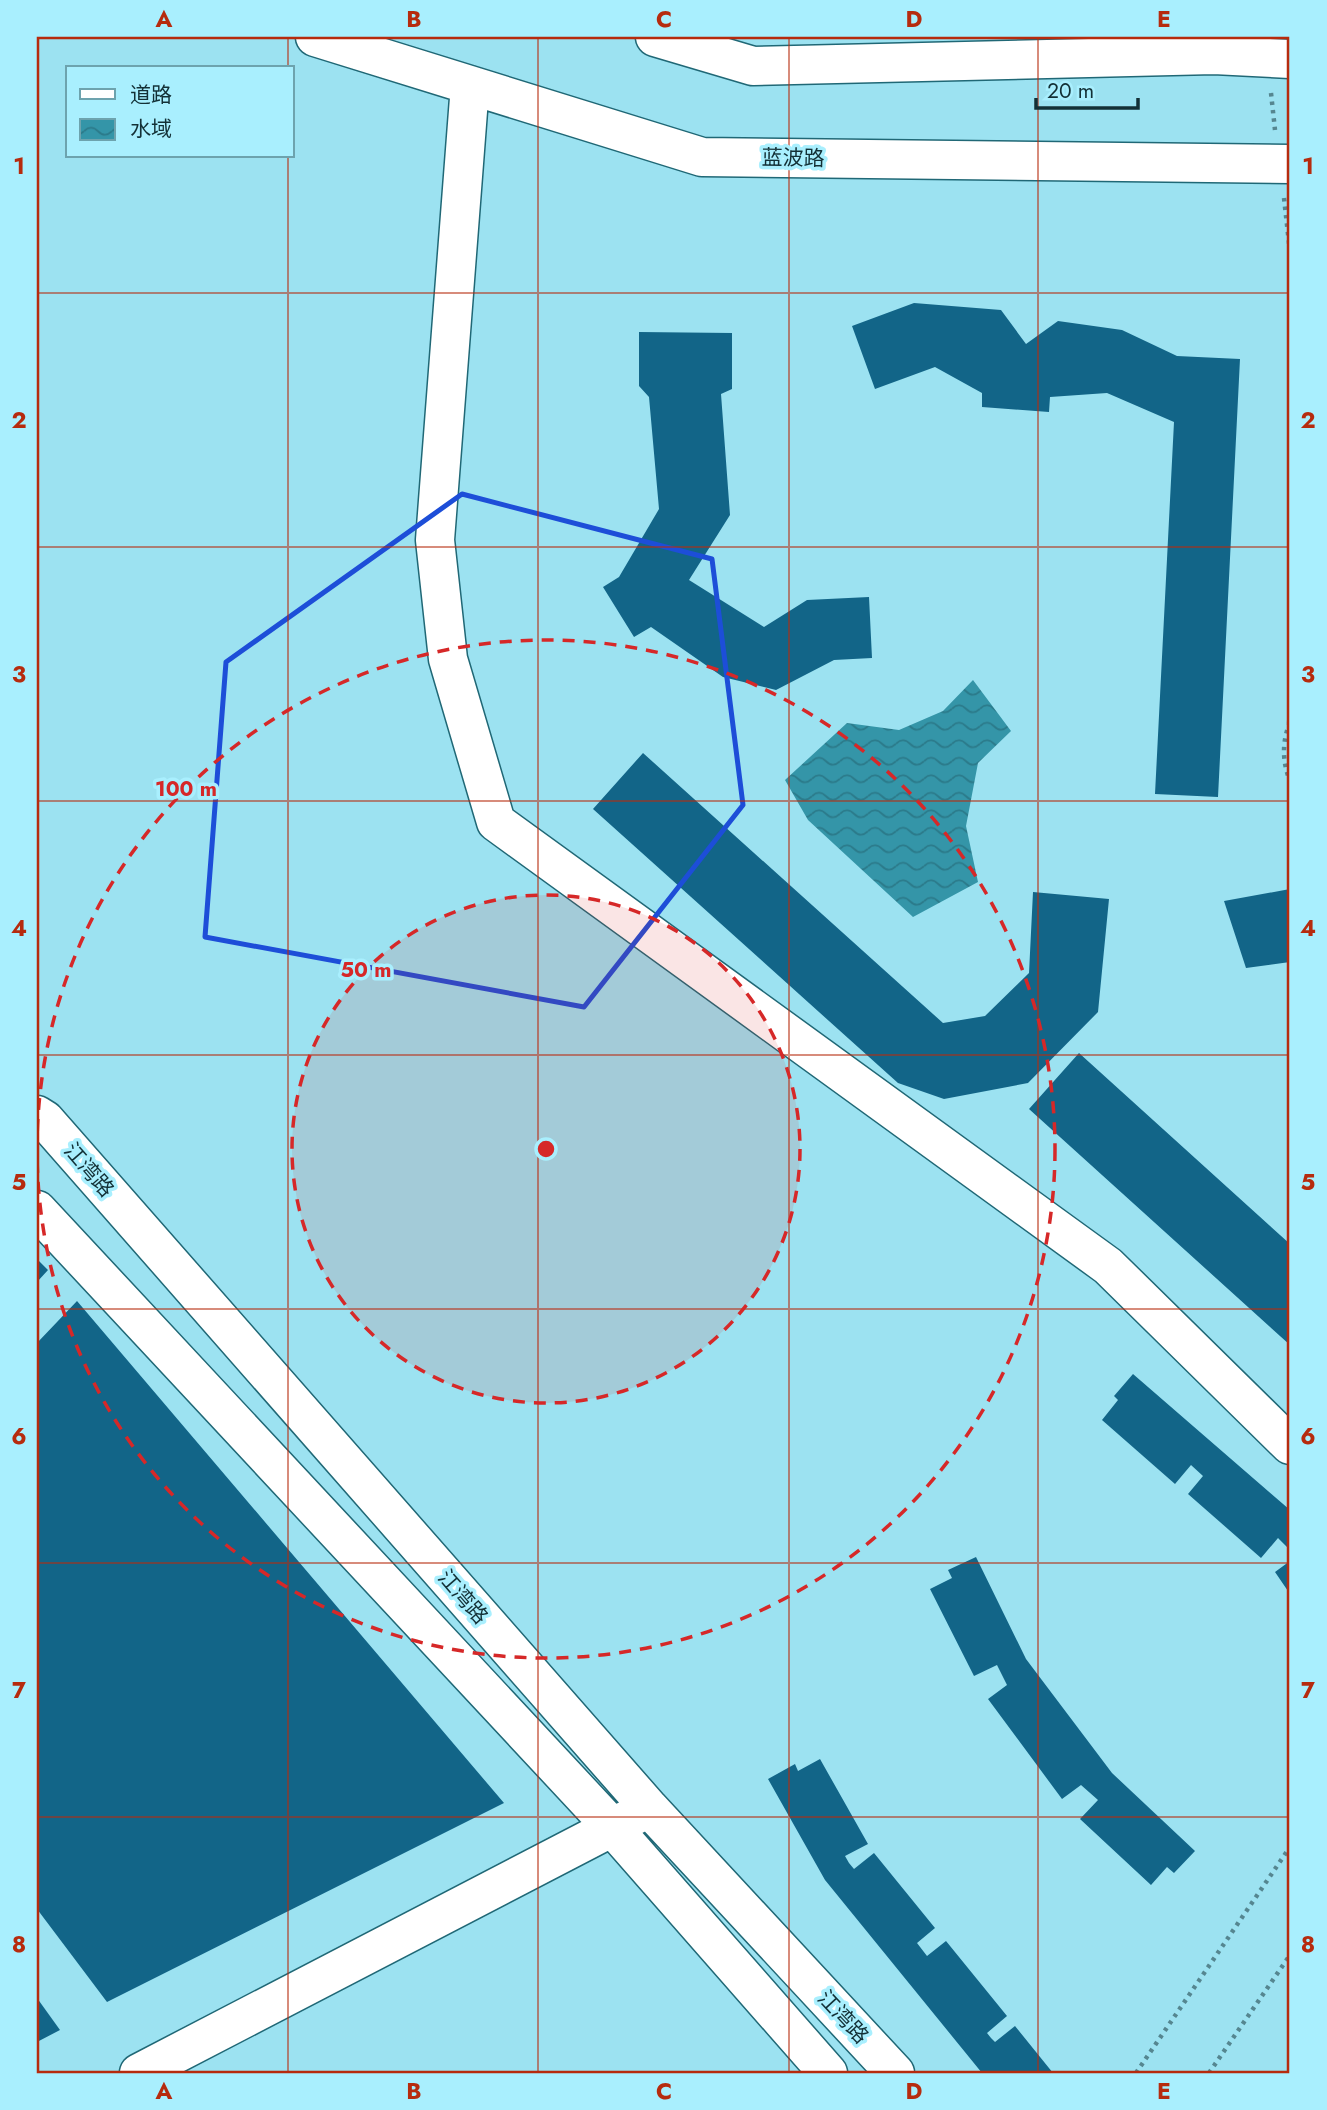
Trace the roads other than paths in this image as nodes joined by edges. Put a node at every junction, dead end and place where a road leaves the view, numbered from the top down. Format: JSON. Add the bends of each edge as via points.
{"nodes":[{"id":1,"x":315,"y":37,"type":"edge"},
{"id":2,"x":655,"y":37,"type":"edge"},
{"id":3,"x":1290,"y":59,"type":"edge"},
{"id":4,"x":470,"y":85,"type":"junction"},
{"id":5,"x":1290,"y":164,"type":"edge"},
{"id":6,"x":37,"y":1115,"type":"edge"},
{"id":7,"x":37,"y":1210,"type":"edge"},
{"id":8,"x":1290,"y":1445,"type":"edge"},
{"id":9,"x":649,"y":1808,"type":"junction"},
{"id":10,"x":613,"y":1828,"type":"junction"},
{"id":11,"x":139,"y":2073,"type":"edge"},
{"id":12,"x":828,"y":2073,"type":"edge"},
{"id":13,"x":895,"y":2073,"type":"edge"}],
"edges":[{"from":1,"to":4,"type":"street","name":"蓝波路"},
{"from":2,"to":3,"type":"street","via":[[753,66],[1214,55]]},
{"from":4,"to":5,"type":"street","name":"蓝波路","via":[[702,157]]},
{"from":4,"to":8,"type":"street","via":[[435,540],[447,659],[496,822],[1108,1266]]},
{"from":6,"to":9,"type":"street","name":"江湾路"},
{"from":7,"to":10,"type":"street"},
{"from":9,"to":10,"type":"street"},
{"from":9,"to":13,"type":"street","name":"江湾路"},
{"from":10,"to":11,"type":"street"},
{"from":10,"to":12,"type":"street"}]}
